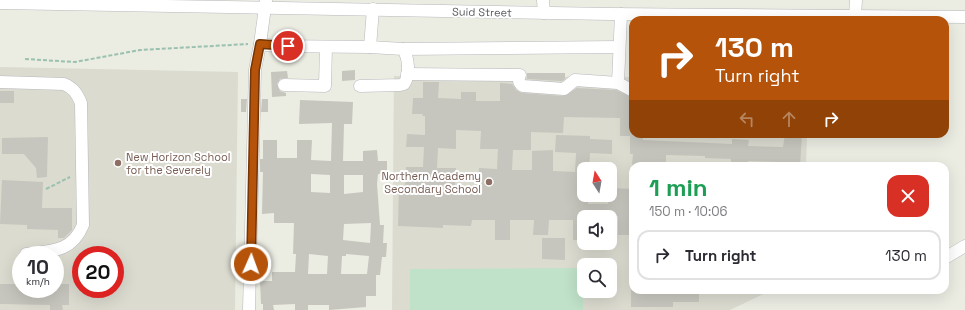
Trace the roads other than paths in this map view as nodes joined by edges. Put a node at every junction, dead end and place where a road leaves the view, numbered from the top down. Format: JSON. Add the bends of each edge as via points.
{"nodes":[{"id":1,"x":543,"y":0,"type":"edge"},
{"id":2,"x":856,"y":0,"type":"edge"},
{"id":3,"x":0,"y":3,"type":"edge"},
{"id":4,"x":266,"y":3,"type":"edge"},
{"id":5,"x":373,"y":9,"type":"junction"},
{"id":6,"x":544,"y":13,"type":"junction"},
{"id":7,"x":621,"y":14,"type":"junction"},
{"id":8,"x":855,"y":16,"type":"joint"},
{"id":9,"x":949,"y":17,"type":"edge"},
{"id":10,"x":965,"y":17,"type":"edge"},
{"id":11,"x":260,"y":44,"type":"junction"},
{"id":12,"x":619,"y":46,"type":"junction"},
{"id":13,"x":326,"y":47,"type":"junction"},
{"id":14,"x":370,"y":47,"type":"junction"},
{"id":15,"x":403,"y":48,"type":"junction"},
{"id":16,"x":407,"y":74,"type":"junction"},
{"id":17,"x":0,"y":82,"type":"edge"},
{"id":18,"x":618,"y":83,"type":"junction"},
{"id":19,"x":284,"y":85,"type":"dead end"},
{"id":20,"x":360,"y":86,"type":"dead end"},
{"id":21,"x":629,"y":89,"type":"edge"},
{"id":22,"x":965,"y":246,"type":"edge"},
{"id":23,"x":64,"y":247,"type":"edge"},
{"id":24,"x":949,"y":256,"type":"edge"},
{"id":25,"x":250,"y":310,"type":"edge"}],
"edges":[{"from":1,"to":6,"type":"street"},
{"from":2,"to":8,"type":"street"},
{"from":3,"to":4,"type":"street","name":"Suid Street"},
{"from":4,"to":5,"type":"street","name":"Suid Street"},
{"from":4,"to":11,"type":"street"},
{"from":5,"to":6,"type":"street","name":"Suid Street"},
{"from":5,"to":14,"type":"street"},
{"from":6,"to":7,"type":"street","name":"Suid Street"},
{"from":7,"to":8,"type":"street","name":"Suid Street"},
{"from":7,"to":12,"type":"street"},
{"from":9,"to":10,"type":"street","name":"Suid Street"},
{"from":11,"to":13,"type":"street"},
{"from":11,"to":25,"type":"street","via":[[255,70]]},
{"from":12,"to":15,"type":"street"},
{"from":12,"to":18,"type":"street"},
{"from":13,"to":14,"type":"street"},
{"from":13,"to":19,"type":"street","via":[[325,86]]},
{"from":14,"to":15,"type":"street"},
{"from":15,"to":16,"type":"street","via":[[407,54]]},
{"from":16,"to":18,"type":"street","via":[[520,75],[518,80],[523,86],[564,88],[575,80]]},
{"from":16,"to":20,"type":"street","via":[[404,84]]},
{"from":17,"to":23,"type":"street","via":[[55,82],[71,88],[81,103],[83,225],[78,238]]},
{"from":18,"to":21,"type":"street"},
{"from":22,"to":24,"type":"street"}]}
